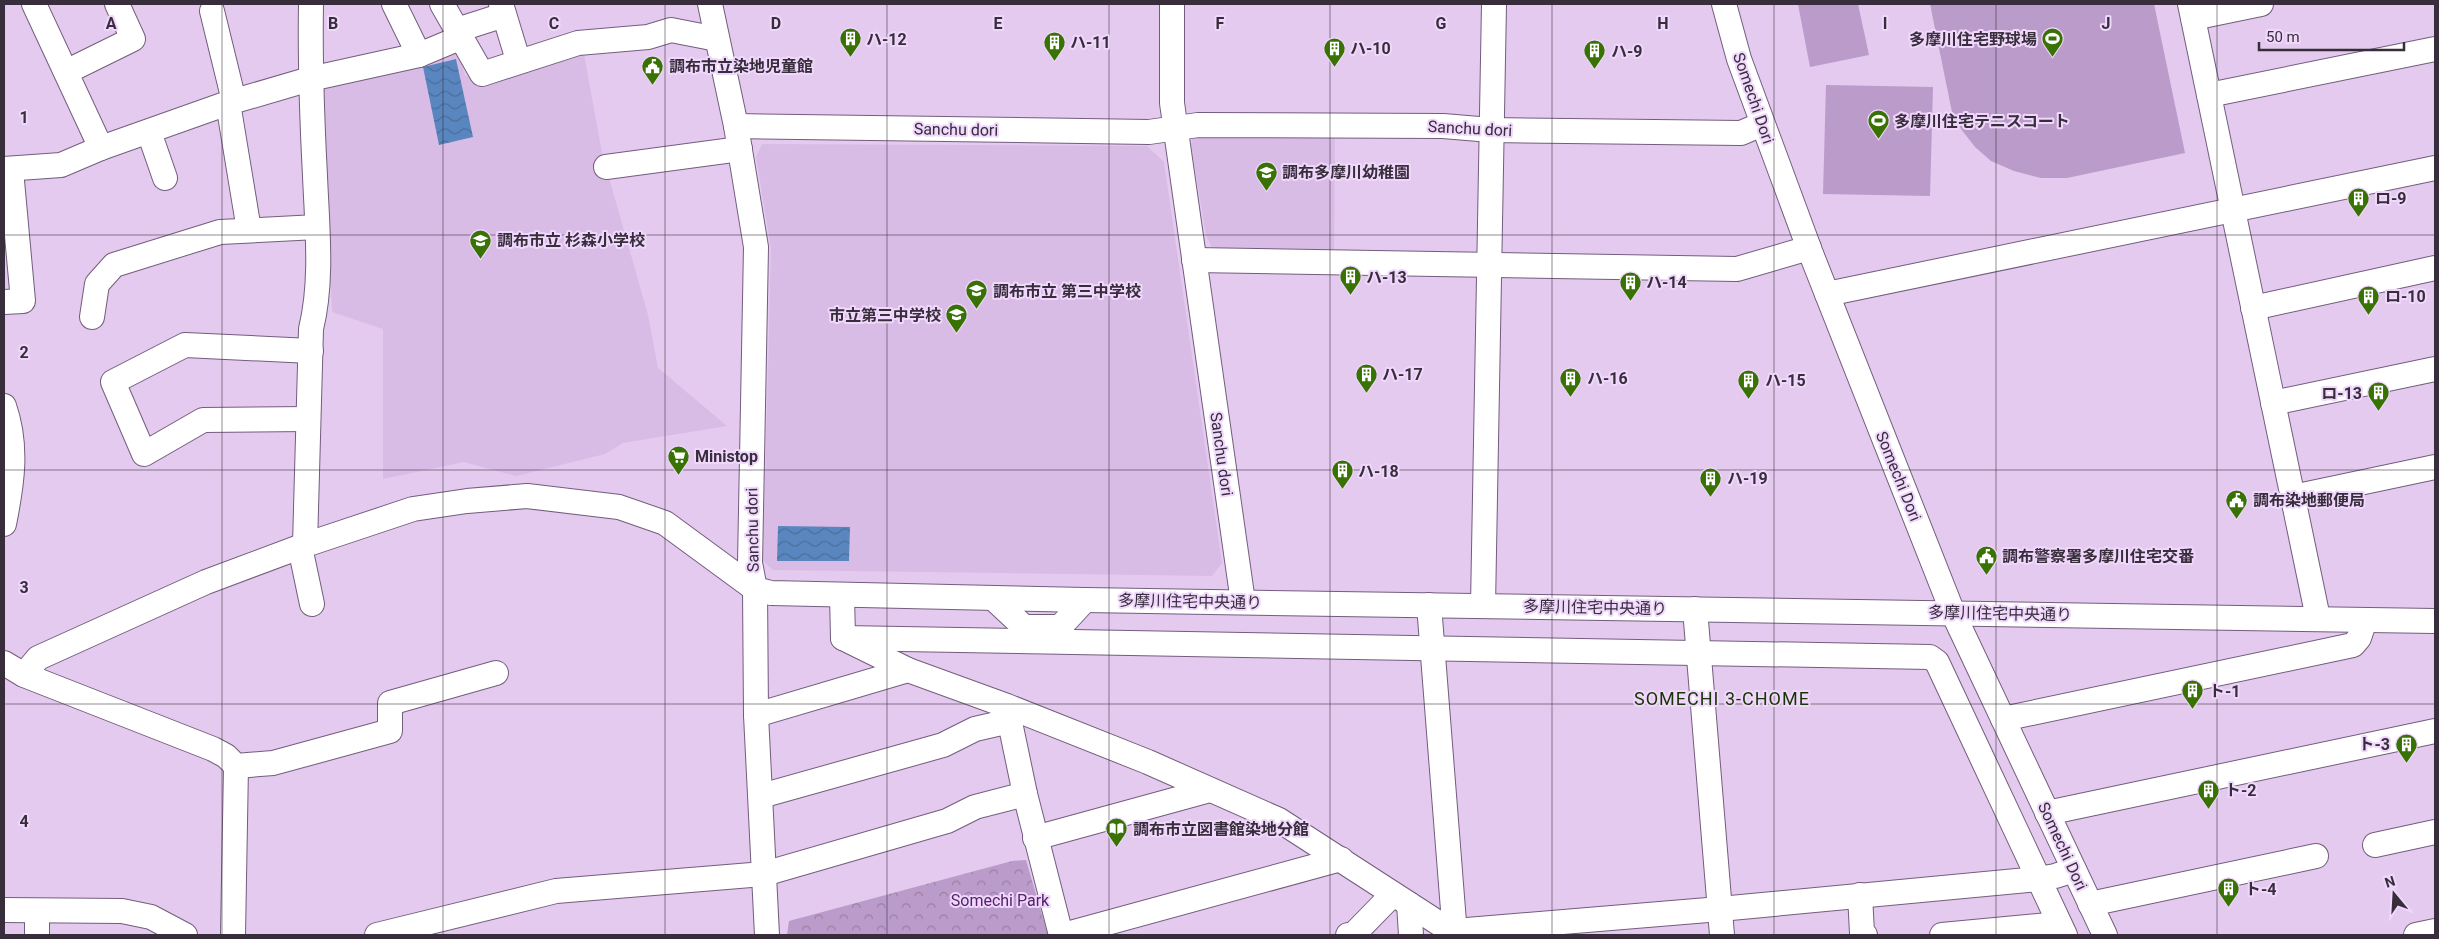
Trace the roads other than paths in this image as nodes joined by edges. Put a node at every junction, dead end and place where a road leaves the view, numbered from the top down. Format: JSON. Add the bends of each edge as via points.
{"nodes":[{"id":1,"x":34,"y":4,"type":"edge"},
{"id":2,"x":117,"y":4,"type":"edge"},
{"id":3,"x":311,"y":4,"type":"edge"},
{"id":4,"x":394,"y":4,"type":"edge"},
{"id":5,"x":442,"y":4,"type":"edge"},
{"id":6,"x":710,"y":4,"type":"edge"},
{"id":7,"x":1172,"y":4,"type":"edge"},
{"id":8,"x":1494,"y":4,"type":"edge"},
{"id":9,"x":1724,"y":4,"type":"edge"},
{"id":10,"x":2261,"y":4,"type":"edge"},
{"id":11,"x":503,"y":9,"type":"edge"},
{"id":12,"x":212,"y":11,"type":"dead end"},
{"id":13,"x":2191,"y":11,"type":"edge"},
{"id":14,"x":459,"y":33,"type":"junction"},
{"id":15,"x":717,"y":38,"type":"junction"},
{"id":16,"x":2435,"y":49,"type":"edge"},
{"id":17,"x":418,"y":55,"type":"junction"},
{"id":18,"x":518,"y":60,"type":"junction"},
{"id":19,"x":66,"y":72,"type":"junction"},
{"id":20,"x":310,"y":79,"type":"junction"},
{"id":21,"x":2209,"y":95,"type":"junction"},
{"id":22,"x":231,"y":102,"type":"junction"},
{"id":23,"x":1762,"y":124,"type":"junction"},
{"id":24,"x":736,"y":126,"type":"junction"},
{"id":25,"x":1176,"y":129,"type":"junction"},
{"id":26,"x":1491,"y":130,"type":"junction"},
{"id":27,"x":149,"y":132,"type":"junction"},
{"id":28,"x":101,"y":148,"type":"junction"},
{"id":29,"x":740,"y":149,"type":"junction"},
{"id":30,"x":606,"y":167,"type":"dead end"},
{"id":31,"x":2435,"y":168,"type":"edge"},
{"id":32,"x":8,"y":170,"type":"edge"},
{"id":33,"x":166,"y":178,"type":"dead end"},
{"id":34,"x":2233,"y":211,"type":"junction"},
{"id":35,"x":317,"y":227,"type":"junction"},
{"id":36,"x":249,"y":230,"type":"junction"},
{"id":37,"x":1809,"y":248,"type":"junction"},
{"id":38,"x":1194,"y":260,"type":"junction"},
{"id":39,"x":1489,"y":266,"type":"junction"},
{"id":40,"x":2435,"y":268,"type":"edge"},
{"id":41,"x":1827,"y":294,"type":"junction"},
{"id":42,"x":4,"y":302,"type":"edge"},
{"id":43,"x":2253,"y":308,"type":"junction"},
{"id":44,"x":92,"y":317,"type":"dead end"},
{"id":45,"x":311,"y":351,"type":"junction"},
{"id":46,"x":2435,"y":369,"type":"edge"},
{"id":47,"x":2273,"y":403,"type":"junction"},
{"id":48,"x":4,"y":406,"type":"edge"},
{"id":49,"x":308,"y":419,"type":"junction"},
{"id":50,"x":2435,"y":467,"type":"edge"},
{"id":51,"x":2293,"y":497,"type":"junction"},
{"id":52,"x":4,"y":524,"type":"edge"},
{"id":53,"x":302,"y":546,"type":"junction"},
{"id":54,"x":755,"y":589,"type":"junction"},
{"id":55,"x":842,"y":595,"type":"junction"},
{"id":56,"x":1243,"y":602,"type":"junction"},
{"id":57,"x":312,"y":604,"type":"dead end"},
{"id":58,"x":1429,"y":605,"type":"junction"},
{"id":59,"x":1483,"y":606,"type":"junction"},
{"id":60,"x":1696,"y":609,"type":"junction"},
{"id":61,"x":1954,"y":613,"type":"junction"},
{"id":62,"x":2318,"y":618,"type":"junction"},
{"id":63,"x":2365,"y":620,"type":"junction"},
{"id":64,"x":2435,"y":621,"type":"edge"},
{"id":65,"x":843,"y":638,"type":"junction"},
{"id":66,"x":1432,"y":649,"type":"junction"},
{"id":67,"x":1698,"y":654,"type":"junction"},
{"id":68,"x":4,"y":663,"type":"edge"},
{"id":69,"x":908,"y":670,"type":"junction"},
{"id":70,"x":496,"y":673,"type":"dead end"},
{"id":71,"x":24,"y":675,"type":"junction"},
{"id":72,"x":1008,"y":714,"type":"junction"},
{"id":73,"x":756,"y":715,"type":"junction"},
{"id":74,"x":2003,"y":719,"type":"junction"},
{"id":75,"x":2435,"y":731,"type":"edge"},
{"id":76,"x":236,"y":766,"type":"junction"},
{"id":77,"x":1210,"y":790,"type":"junction"},
{"id":78,"x":1025,"y":794,"type":"junction"},
{"id":79,"x":761,"y":796,"type":"junction"},
{"id":80,"x":2047,"y":813,"type":"junction"},
{"id":81,"x":2435,"y":832,"type":"edge"},
{"id":82,"x":1036,"y":838,"type":"junction"},
{"id":83,"x":2375,"y":845,"type":"dead end"},
{"id":84,"x":2316,"y":856,"type":"dead end"},
{"id":85,"x":1341,"y":859,"type":"junction"},
{"id":86,"x":2074,"y":870,"type":"junction"},
{"id":87,"x":764,"y":874,"type":"junction"},
{"id":88,"x":2038,"y":879,"type":"junction"},
{"id":89,"x":1860,"y":895,"type":"junction"},
{"id":90,"x":1401,"y":899,"type":"junction"},
{"id":91,"x":2090,"y":904,"type":"junction"},
{"id":92,"x":1720,"y":909,"type":"junction"},
{"id":93,"x":4,"y":910,"type":"edge"},
{"id":94,"x":37,"y":911,"type":"junction"},
{"id":95,"x":2062,"y":929,"type":"edge"},
{"id":96,"x":2435,"y":931,"type":"edge"},
{"id":97,"x":1455,"y":933,"type":"edge"},
{"id":98,"x":37,"y":935,"type":"edge"},
{"id":99,"x":185,"y":935,"type":"edge"},
{"id":100,"x":233,"y":935,"type":"edge"},
{"id":101,"x":377,"y":935,"type":"edge"},
{"id":102,"x":767,"y":935,"type":"edge"},
{"id":103,"x":1062,"y":935,"type":"edge"},
{"id":104,"x":1348,"y":935,"type":"edge"},
{"id":105,"x":1411,"y":935,"type":"edge"},
{"id":106,"x":1722,"y":935,"type":"edge"},
{"id":107,"x":1865,"y":935,"type":"edge"},
{"id":108,"x":1942,"y":935,"type":"edge"},
{"id":109,"x":2105,"y":935,"type":"edge"},
{"id":110,"x":2416,"y":935,"type":"edge"}],
"edges":[{"from":1,"to":19,"type":"street"},
{"from":2,"to":19,"type":"street","via":[[133,39]]},
{"from":3,"to":20,"type":"street"},
{"from":4,"to":17,"type":"street"},
{"from":5,"to":14,"type":"street"},
{"from":6,"to":15,"type":"street","name":"Sanchu dori"},
{"from":7,"to":25,"type":"street","name":"Sanchu dori","via":[[1170,78]]},
{"from":8,"to":26,"type":"street"},
{"from":9,"to":23,"type":"street","name":"Somechi Dori"},
{"from":10,"to":13,"type":"street"},
{"from":11,"to":14,"type":"street"},
{"from":11,"to":18,"type":"street"},
{"from":12,"to":22,"type":"street"},
{"from":13,"to":21,"type":"street"},
{"from":14,"to":17,"type":"street"},
{"from":14,"to":18,"type":"street","via":[[482,74]]},
{"from":15,"to":18,"type":"street","via":[[671,30],[648,37],[578,42]]},
{"from":15,"to":24,"type":"street","name":"Sanchu dori"},
{"from":16,"to":21,"type":"street"},
{"from":17,"to":20,"type":"street"},
{"from":19,"to":28,"type":"street"},
{"from":20,"to":22,"type":"street"},
{"from":20,"to":35,"type":"street"},
{"from":21,"to":34,"type":"street"},
{"from":22,"to":27,"type":"street"},
{"from":22,"to":36,"type":"street"},
{"from":23,"to":26,"type":"street","name":"Sanchu dori","via":[[1741,133]]},
{"from":23,"to":37,"type":"street","name":"Somechi Dori"},
{"from":24,"to":25,"type":"street","name":"Sanchu dori","via":[[1149,132]]},
{"from":24,"to":29,"type":"street","name":"Sanchu dori"},
{"from":25,"to":26,"type":"street","name":"Sanchu dori","via":[[1218,125],[1443,126]]},
{"from":25,"to":38,"type":"street","name":"Sanchu dori"},
{"from":26,"to":39,"type":"street"},
{"from":27,"to":28,"type":"street"},
{"from":27,"to":33,"type":"street"},
{"from":28,"to":32,"type":"street","via":[[61,165]]},
{"from":29,"to":30,"type":"street"},
{"from":29,"to":54,"type":"street","name":"Sanchu dori","via":[[756,247],[750,563]]},
{"from":31,"to":34,"type":"street"},
{"from":32,"to":42,"type":"street","via":[[23,301]]},
{"from":34,"to":41,"type":"street"},
{"from":34,"to":43,"type":"street"},
{"from":35,"to":36,"type":"street"},
{"from":35,"to":45,"type":"street","via":[[318,303],[311,329]]},
{"from":36,"to":44,"type":"street","via":[[220,232],[114,265],[97,284]]},
{"from":37,"to":39,"type":"street","via":[[1737,269]]},
{"from":37,"to":41,"type":"street","name":"Somechi Dori"},
{"from":38,"to":39,"type":"street"},
{"from":38,"to":56,"type":"street","name":"Sanchu dori"},
{"from":39,"to":59,"type":"street"},
{"from":40,"to":43,"type":"street"},
{"from":41,"to":61,"type":"street","name":"Somechi Dori"},
{"from":43,"to":47,"type":"street"},
{"from":45,"to":49,"type":"street"},
{"from":45,"to":49,"type":"street","via":[[185,345],[113,382],[144,454],[203,420]]},
{"from":46,"to":47,"type":"street"},
{"from":47,"to":51,"type":"street"},
{"from":48,"to":52,"type":"street","via":[[10,424],[13,472]]},
{"from":49,"to":53,"type":"street"},
{"from":50,"to":51,"type":"street"},
{"from":51,"to":62,"type":"street"},
{"from":53,"to":54,"type":"street","via":[[413,509],[527,496],[619,507],[665,523]]},
{"from":53,"to":57,"type":"street"},
{"from":53,"to":71,"type":"street","via":[[206,582],[38,658]]},
{"from":54,"to":55,"type":"street","name":"多摩川住宅中央通り","via":[[771,593]]},
{"from":54,"to":73,"type":"street","name":"Sanchu dori"},
{"from":55,"to":56,"type":"street","name":"多摩川住宅中央通り"},
{"from":55,"to":65,"type":"street"},
{"from":56,"to":58,"type":"street","name":"多摩川住宅中央通り"},
{"from":58,"to":59,"type":"street","name":"多摩川住宅中央通り"},
{"from":58,"to":66,"type":"street"},
{"from":59,"to":60,"type":"street","name":"多摩川住宅中央通り"},
{"from":60,"to":61,"type":"street","name":"多摩川住宅中央通り"},
{"from":60,"to":67,"type":"street"},
{"from":61,"to":62,"type":"street","name":"多摩川住宅中央通り"},
{"from":61,"to":74,"type":"street","name":"Somechi Dori"},
{"from":62,"to":63,"type":"street","name":"多摩川住宅中央通り"},
{"from":63,"to":64,"type":"street","name":"多摩川住宅中央通り"},
{"from":63,"to":74,"type":"street","via":[[2352,645]]},
{"from":65,"to":66,"type":"street"},
{"from":65,"to":69,"type":"street"},
{"from":66,"to":67,"type":"street"},
{"from":66,"to":97,"type":"street"},
{"from":67,"to":88,"type":"street","via":[[1930,657],[1936,662]]},
{"from":67,"to":92,"type":"street"},
{"from":68,"to":71,"type":"street"},
{"from":69,"to":72,"type":"street"},
{"from":69,"to":73,"type":"street"},
{"from":70,"to":76,"type":"street","via":[[390,703],[390,731],[273,763]]},
{"from":71,"to":76,"type":"street","via":[[213,749]]},
{"from":72,"to":77,"type":"street","via":[[1148,762]]},
{"from":72,"to":78,"type":"street"},
{"from":72,"to":79,"type":"street","via":[[943,745]]},
{"from":73,"to":79,"type":"street","name":"Sanchu dori"},
{"from":74,"to":80,"type":"street","name":"Somechi Dori"},
{"from":75,"to":80,"type":"street"},
{"from":76,"to":100,"type":"street"},
{"from":77,"to":82,"type":"street"},
{"from":77,"to":85,"type":"street","via":[[1279,820]]},
{"from":78,"to":82,"type":"street"},
{"from":78,"to":87,"type":"street","via":[[975,807],[947,821]]},
{"from":79,"to":87,"type":"street","name":"Sanchu dori"},
{"from":80,"to":86,"type":"street","name":"Somechi Dori"},
{"from":81,"to":83,"type":"street"},
{"from":82,"to":103,"type":"street"},
{"from":84,"to":91,"type":"street"},
{"from":85,"to":90,"type":"street"},
{"from":85,"to":103,"type":"street"},
{"from":86,"to":88,"type":"street"},
{"from":86,"to":91,"type":"street","name":"Somechi Dori"},
{"from":87,"to":101,"type":"street","via":[[556,891]]},
{"from":87,"to":102,"type":"street","name":"Sanchu dori"},
{"from":88,"to":89,"type":"street"},
{"from":88,"to":95,"type":"street"},
{"from":89,"to":92,"type":"street"},
{"from":89,"to":107,"type":"street","via":[[1862,933]]},
{"from":90,"to":97,"type":"street"},
{"from":90,"to":104,"type":"street","via":[[1354,934]]},
{"from":90,"to":105,"type":"street"},
{"from":91,"to":109,"type":"street","name":"Somechi Dori"},
{"from":92,"to":97,"type":"street"},
{"from":92,"to":106,"type":"street"},
{"from":93,"to":94,"type":"street"},
{"from":94,"to":98,"type":"street"},
{"from":94,"to":99,"type":"street","via":[[122,911],[151,917]]},
{"from":95,"to":108,"type":"street"},
{"from":96,"to":110,"type":"street"}]}
